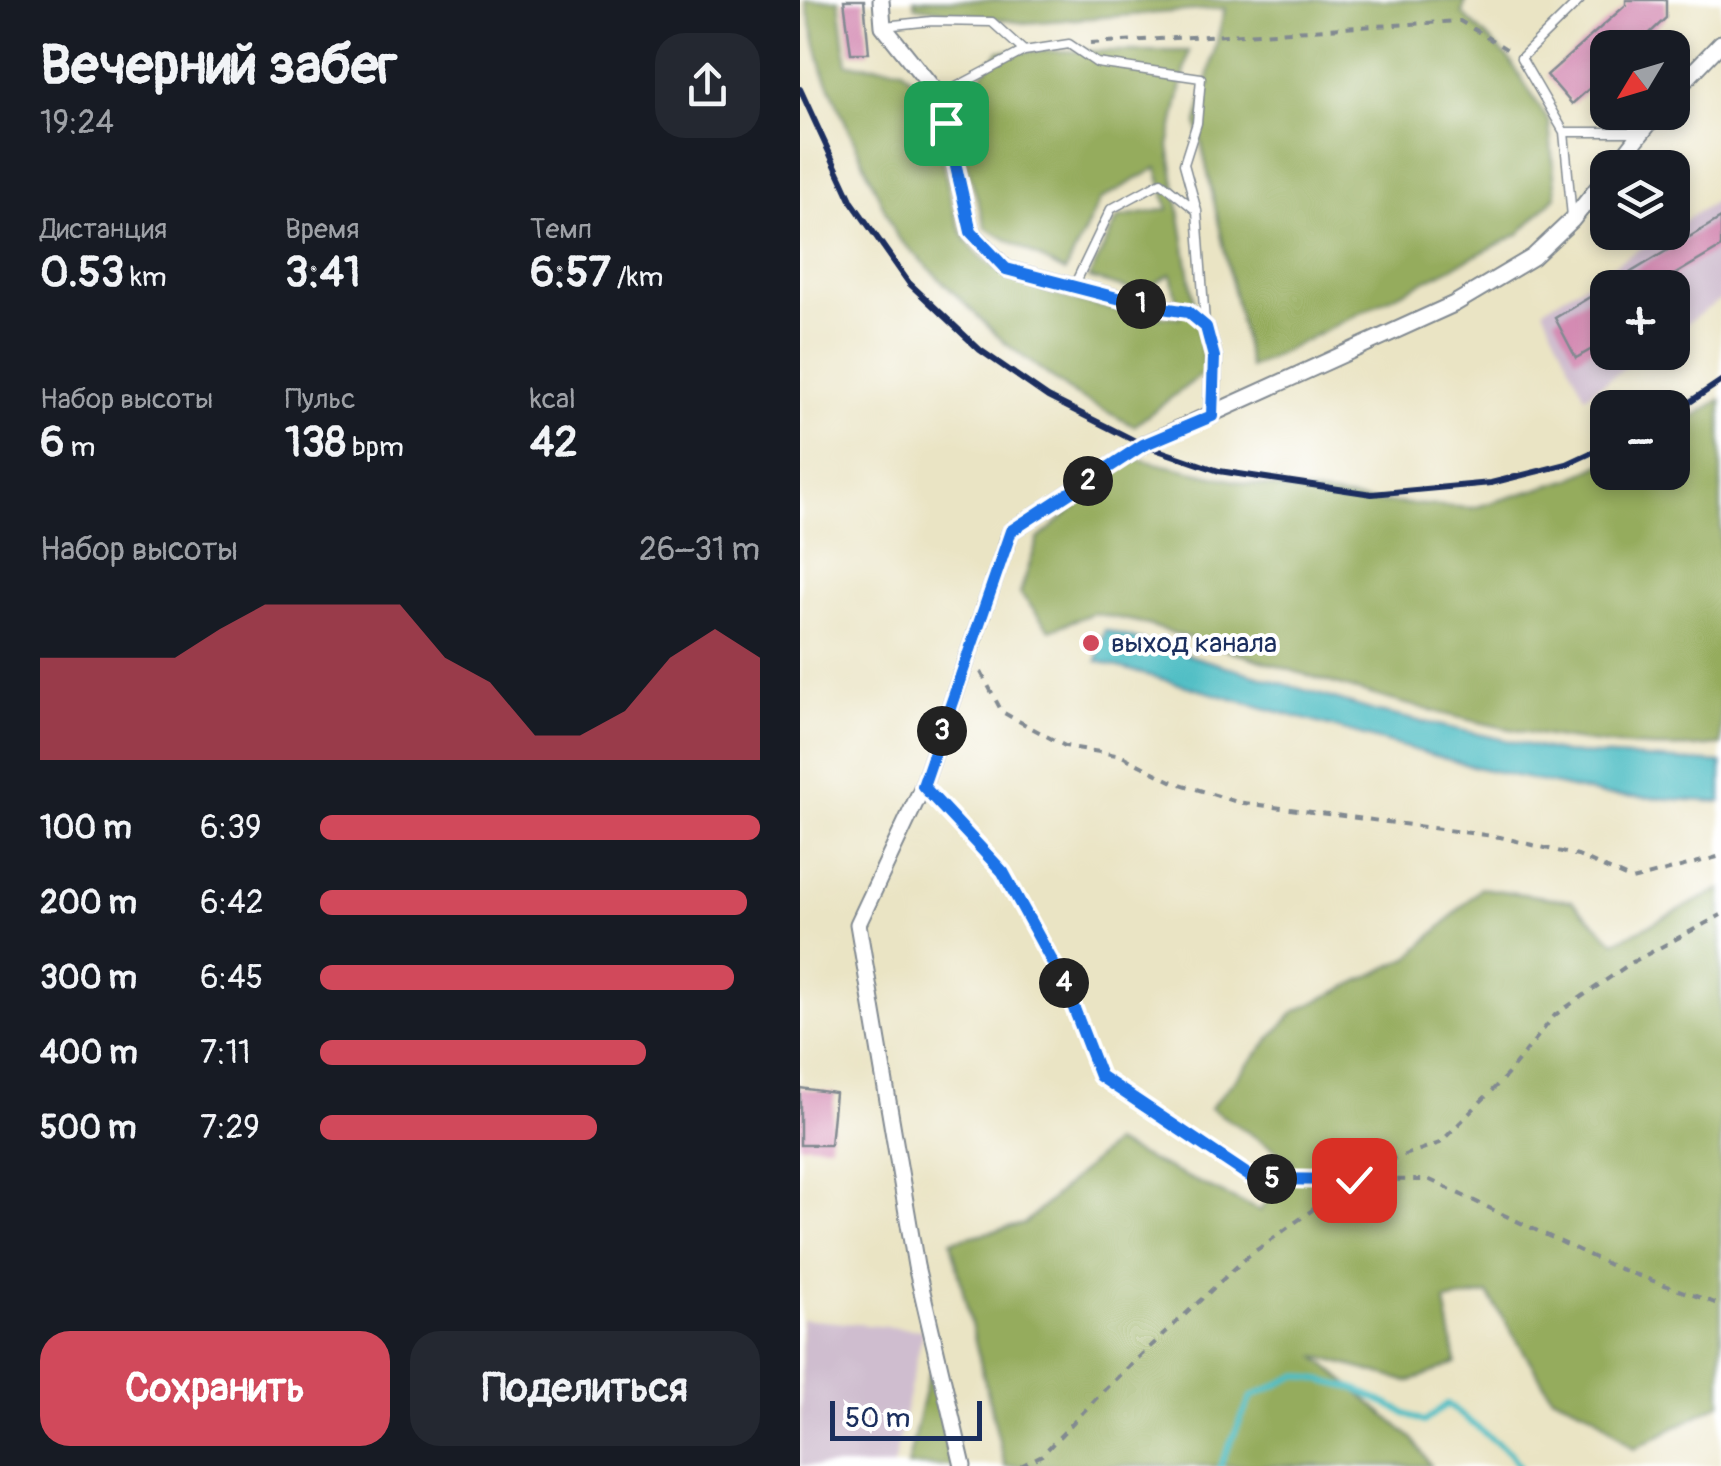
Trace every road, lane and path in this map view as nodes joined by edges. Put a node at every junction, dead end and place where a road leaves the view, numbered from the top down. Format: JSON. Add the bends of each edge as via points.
{"nodes":[{"id":1,"x":881,"y":0,"type":"edge"},
{"id":2,"x":1580,"y":0,"type":"edge"},
{"id":3,"x":883,"y":26,"type":"junction"},
{"id":4,"x":1721,"y":43,"type":"edge"},
{"id":5,"x":1069,"y":44,"type":"junction"},
{"id":6,"x":1024,"y":50,"type":"junction"},
{"id":7,"x":1521,"y":58,"type":"junction"},
{"id":8,"x":1690,"y":75,"type":"edge"},
{"id":9,"x":940,"y":96,"type":"junction"},
{"id":10,"x":1564,"y":132,"type":"junction"},
{"id":11,"x":1642,"y":132,"type":"joint"},
{"id":12,"x":1628,"y":150,"type":"edge"},
{"id":13,"x":1590,"y":198,"type":"edge"},
{"id":14,"x":1197,"y":211,"type":"junction"},
{"id":15,"x":1572,"y":220,"type":"junction"},
{"id":16,"x":1073,"y":288,"type":"junction"},
{"id":17,"x":1206,"y":327,"type":"junction"},
{"id":18,"x":1212,"y":416,"type":"junction"},
{"id":19,"x":970,"y":650,"type":"junction"},
{"id":20,"x":923,"y":786,"type":"junction"},
{"id":21,"x":1721,"y":856,"type":"edge"},
{"id":22,"x":1721,"y":915,"type":"edge"},
{"id":23,"x":1354,"y":1180,"type":"junction"},
{"id":24,"x":1721,"y":1305,"type":"edge"},
{"id":25,"x":963,"y":1466,"type":"edge"},
{"id":26,"x":1021,"y":1466,"type":"edge"}],
"edges":[{"from":1,"to":3,"type":"street"},
{"from":2,"to":7,"type":"lane"},
{"from":3,"to":6,"type":"lane","via":[[992,22]]},
{"from":3,"to":9,"type":"street"},
{"from":4,"to":8,"type":"street"},
{"from":5,"to":6,"type":"lane"},
{"from":5,"to":7,"type":"path","via":[[1460,21]]},
{"from":5,"to":14,"type":"lane","via":[[1097,63],[1201,78],[1184,164]]},
{"from":6,"to":9,"type":"lane"},
{"from":7,"to":10,"type":"lane"},
{"from":9,"to":16,"type":"street","via":[[971,232],[1006,269]]},
{"from":10,"to":11,"type":"lane"},
{"from":10,"to":15,"type":"lane"},
{"from":11,"to":12,"type":"street"},
{"from":13,"to":15,"type":"street"},
{"from":14,"to":16,"type":"lane","via":[[1161,182],[1111,209]]},
{"from":14,"to":17,"type":"lane"},
{"from":15,"to":18,"type":"street","via":[[1533,257],[1454,304]]},
{"from":16,"to":17,"type":"street","via":[[1188,312]]},
{"from":17,"to":18,"type":"street","via":[[1214,357]]},
{"from":18,"to":19,"type":"street","via":[[1143,445],[1011,531]]},
{"from":19,"to":20,"type":"street"},
{"from":19,"to":21,"type":"path","via":[[1002,712],[1065,746],[1122,756],[1237,802],[1500,837],[1578,856],[1632,880]]},
{"from":20,"to":23,"type":"path","via":[[1003,872],[1065,985],[1100,1076],[1254,1179]]},
{"from":20,"to":25,"type":"street","via":[[858,924],[916,1266]]},
{"from":22,"to":23,"type":"path","via":[[1631,963],[1555,1016],[1440,1142]]},
{"from":23,"to":24,"type":"path","via":[[1430,1180],[1614,1268]]},
{"from":23,"to":26,"type":"path","via":[[1247,1258],[1042,1455]]}]}
